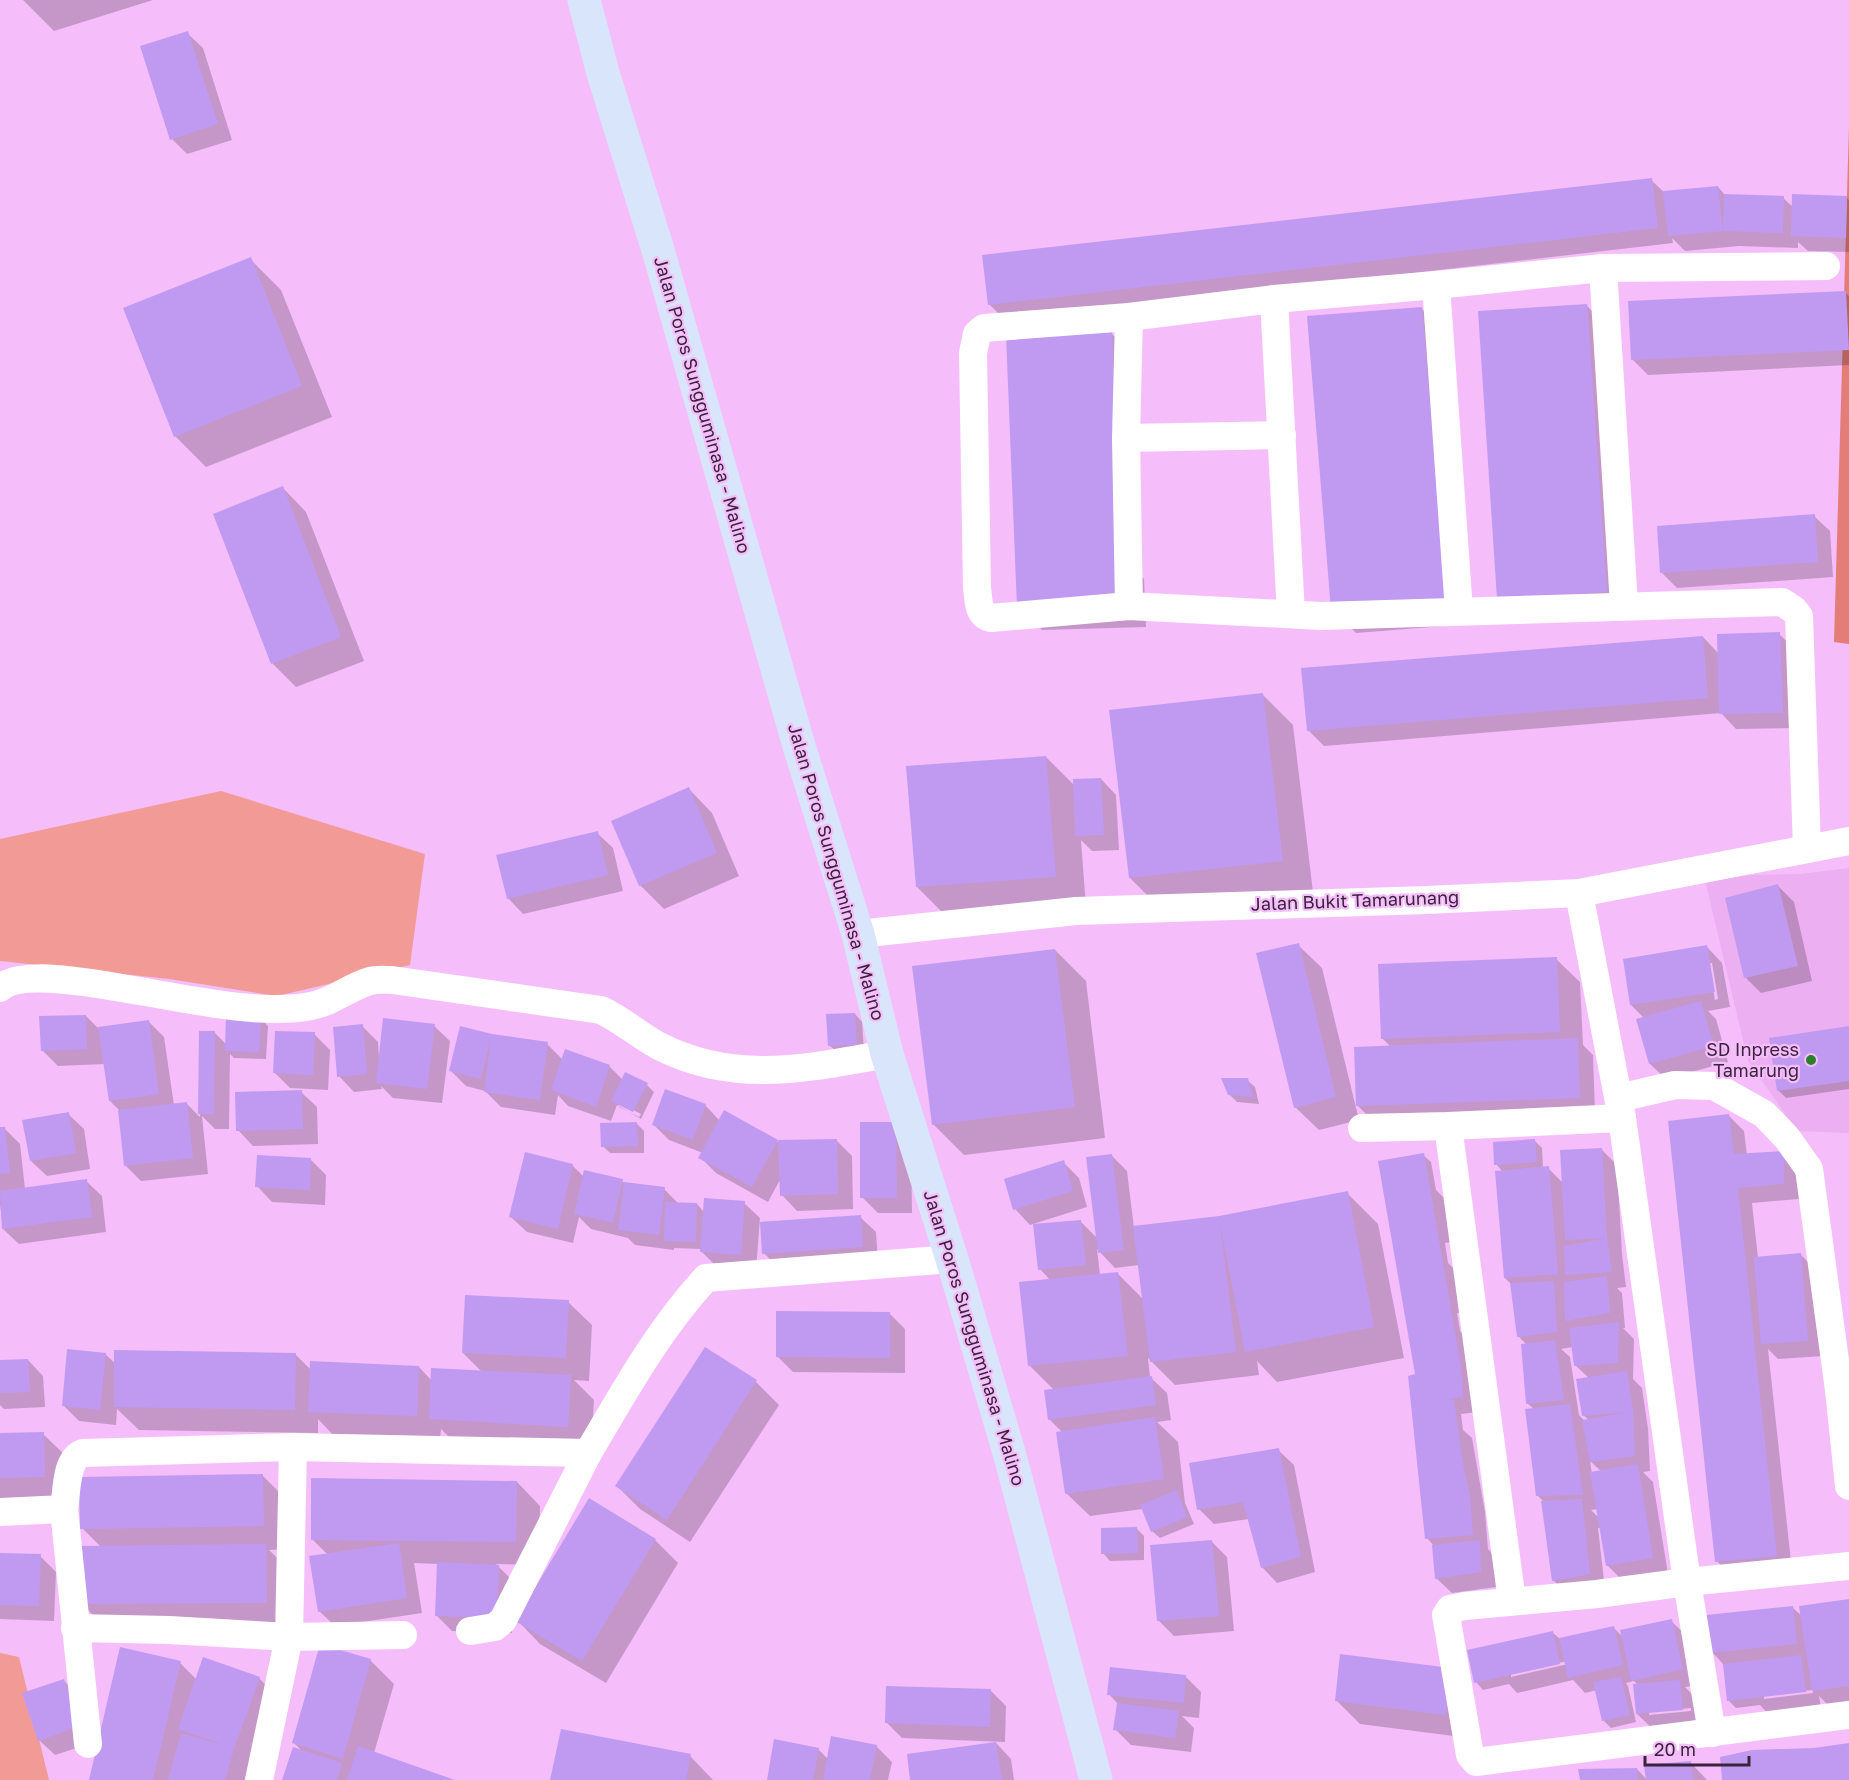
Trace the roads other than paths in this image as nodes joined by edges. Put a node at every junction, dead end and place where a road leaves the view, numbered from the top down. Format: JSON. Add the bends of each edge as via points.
{"nodes":[{"id":1,"x":584,"y":0,"type":"edge"},
{"id":2,"x":1826,"y":266,"type":"dead end"},
{"id":3,"x":1604,"y":268,"type":"junction"},
{"id":4,"x":1436,"y":285,"type":"junction"},
{"id":5,"x":1274,"y":299,"type":"junction"},
{"id":6,"x":1129,"y":317,"type":"junction"},
{"id":7,"x":1282,"y":435,"type":"junction"},
{"id":8,"x":1126,"y":438,"type":"junction"},
{"id":9,"x":1129,"y":606,"type":"junction"},
{"id":10,"x":1624,"y":606,"type":"junction"},
{"id":11,"x":1459,"y":611,"type":"junction"},
{"id":12,"x":1291,"y":614,"type":"junction"},
{"id":13,"x":1849,"y":841,"type":"edge"},
{"id":14,"x":1807,"y":849,"type":"junction"},
{"id":15,"x":1579,"y":893,"type":"junction"},
{"id":16,"x":858,"y":934,"type":"junction"},
{"id":17,"x":2,"y":984,"type":"edge"},
{"id":18,"x":887,"y":1054,"type":"junction"},
{"id":19,"x":1620,"y":1108,"type":"junction"},
{"id":20,"x":1448,"y":1126,"type":"junction"},
{"id":21,"x":1362,"y":1128,"type":"dead end"},
{"id":22,"x":952,"y":1258,"type":"junction"},
{"id":23,"x":1844,"y":1390,"type":"edge"},
{"id":24,"x":293,"y":1447,"type":"junction"},
{"id":25,"x":588,"y":1453,"type":"junction"},
{"id":26,"x":1849,"y":1486,"type":"edge"},
{"id":27,"x":64,"y":1509,"type":"junction"},
{"id":28,"x":0,"y":1512,"type":"edge"},
{"id":29,"x":1849,"y":1566,"type":"edge"},
{"id":30,"x":1687,"y":1582,"type":"junction"},
{"id":31,"x":1512,"y":1601,"type":"junction"},
{"id":32,"x":75,"y":1629,"type":"junction"},
{"id":33,"x":470,"y":1631,"type":"dead end"},
{"id":34,"x":403,"y":1635,"type":"dead end"},
{"id":35,"x":289,"y":1637,"type":"junction"},
{"id":36,"x":1849,"y":1715,"type":"edge"},
{"id":37,"x":1713,"y":1733,"type":"junction"},
{"id":38,"x":88,"y":1744,"type":"dead end"},
{"id":39,"x":259,"y":1780,"type":"edge"},
{"id":40,"x":1096,"y":1780,"type":"edge"}],
"edges":[{"from":1,"to":16,"type":"main road","name":"Jalan Poros Sungguminasa - Malino","via":[[799,746]]},
{"from":2,"to":3,"type":"street"},
{"from":3,"to":4,"type":"street"},
{"from":3,"to":10,"type":"street"},
{"from":4,"to":5,"type":"street"},
{"from":4,"to":11,"type":"street"},
{"from":5,"to":6,"type":"street"},
{"from":5,"to":7,"type":"street"},
{"from":6,"to":8,"type":"street"},
{"from":6,"to":9,"type":"street","via":[[984,328],[977,333],[973,353],[980,611],[991,618]]},
{"from":7,"to":8,"type":"street"},
{"from":7,"to":12,"type":"street"},
{"from":8,"to":9,"type":"street"},
{"from":9,"to":12,"type":"street"},
{"from":10,"to":11,"type":"street"},
{"from":10,"to":14,"type":"street","via":[[1774,601],[1787,604],[1797,613]]},
{"from":11,"to":12,"type":"street"},
{"from":13,"to":14,"type":"street","name":"Jalan Bukit Tamarunang"},
{"from":14,"to":15,"type":"street","name":"Jalan Bukit Tamarunang"},
{"from":15,"to":16,"type":"street","name":"Jalan Bukit Tamarunang","via":[[1076,911]]},
{"from":15,"to":19,"type":"street"},
{"from":16,"to":18,"type":"main road","name":"Jalan Poros Sungguminasa - Malino"},
{"from":17,"to":18,"type":"street","via":[[38,978],[69,980],[285,1009],[321,1004],[372,980],[393,980],[601,1010],[658,1046],[719,1068],[803,1069]]},
{"from":18,"to":22,"type":"main road","name":"Jalan Poros Sungguminasa - Malino"},
{"from":19,"to":20,"type":"street"},
{"from":19,"to":23,"type":"street","via":[[1675,1085],[1714,1086],[1764,1114],[1798,1152],[1809,1169]]},
{"from":19,"to":30,"type":"street"},
{"from":20,"to":21,"type":"street"},
{"from":20,"to":31,"type":"street"},
{"from":22,"to":25,"type":"street","via":[[706,1278],[660,1334]]},
{"from":22,"to":40,"type":"main road","name":"Jalan Poros Sungguminasa - Malino","via":[[1010,1456]]},
{"from":23,"to":26,"type":"street"},
{"from":24,"to":25,"type":"street"},
{"from":24,"to":27,"type":"street","via":[[83,1453],[72,1461]]},
{"from":24,"to":35,"type":"street"},
{"from":25,"to":33,"type":"street","via":[[503,1620],[495,1627]]},
{"from":27,"to":28,"type":"street"},
{"from":27,"to":32,"type":"street"},
{"from":29,"to":30,"type":"street"},
{"from":30,"to":31,"type":"street"},
{"from":30,"to":37,"type":"street"},
{"from":31,"to":37,"type":"street","via":[[1456,1607],[1446,1614],[1470,1755],[1476,1762]]},
{"from":32,"to":35,"type":"street"},
{"from":32,"to":38,"type":"street"},
{"from":34,"to":35,"type":"street"},
{"from":35,"to":39,"type":"street"},
{"from":36,"to":37,"type":"street"}]}
